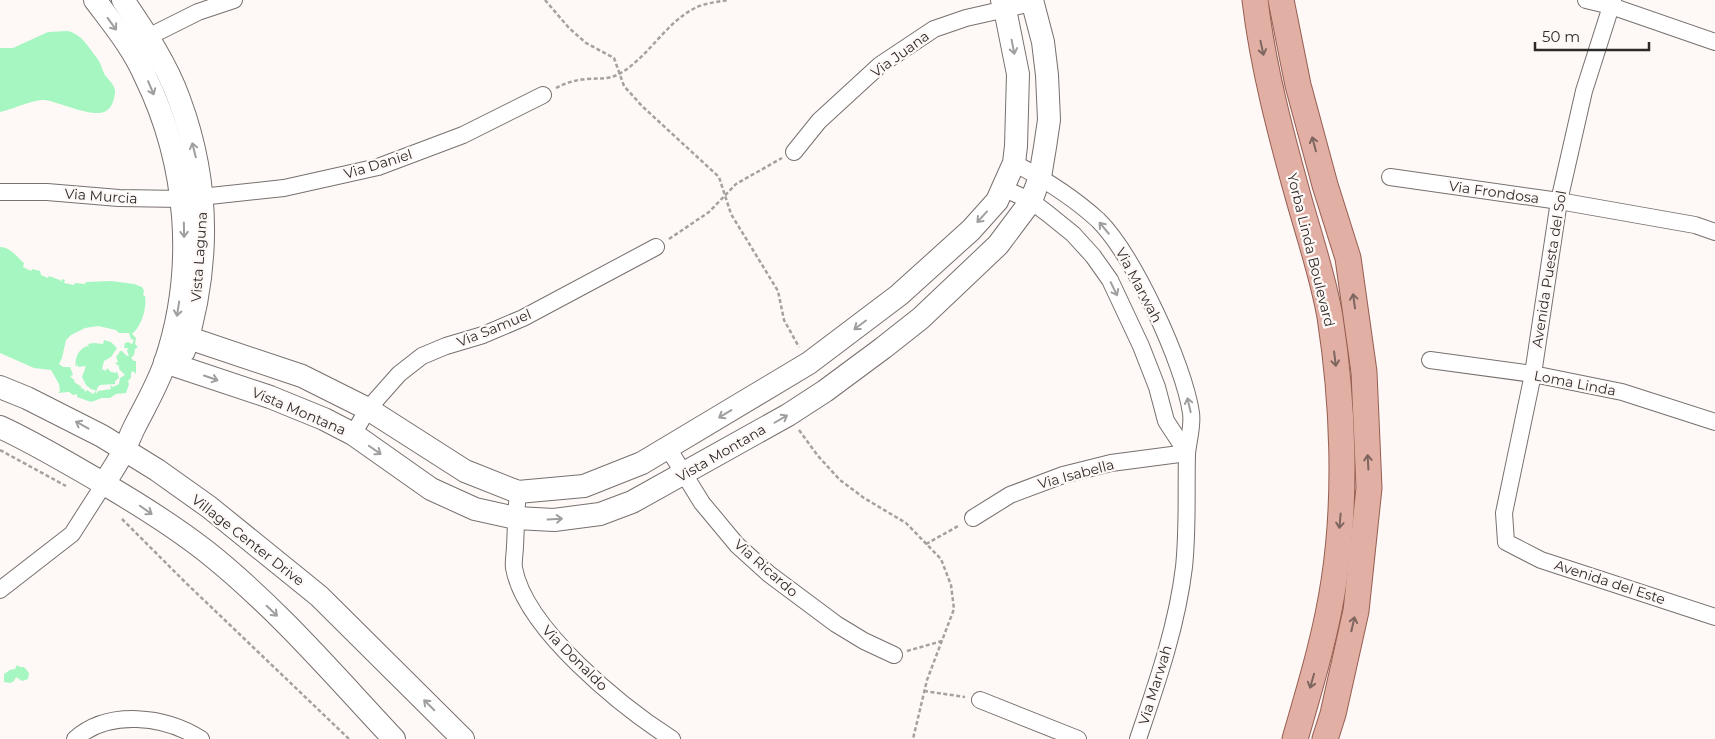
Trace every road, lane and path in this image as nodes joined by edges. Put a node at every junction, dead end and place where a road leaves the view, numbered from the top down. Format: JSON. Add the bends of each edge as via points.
{"nodes":[{"id":1,"x":95,"y":0,"type":"edge"},
{"id":2,"x":123,"y":0,"type":"edge"},
{"id":3,"x":234,"y":0,"type":"edge"},
{"id":4,"x":545,"y":0,"type":"edge"},
{"id":5,"x":728,"y":0,"type":"edge"},
{"id":6,"x":1255,"y":0,"type":"edge"},
{"id":7,"x":1281,"y":0,"type":"edge"},
{"id":8,"x":1586,"y":0,"type":"edge"},
{"id":9,"x":1032,"y":1,"type":"edge"},
{"id":10,"x":1612,"y":3,"type":"edge"},
{"id":11,"x":1004,"y":4,"type":"edge"},
{"id":12,"x":138,"y":42,"type":"junction"},
{"id":13,"x":1715,"y":42,"type":"edge"},
{"id":14,"x":619,"y":74,"type":"junction"},
{"id":15,"x":543,"y":95,"type":"joint"},
{"id":16,"x":794,"y":152,"type":"joint"},
{"id":17,"x":1014,"y":163,"type":"junction"},
{"id":18,"x":1040,"y":177,"type":"junction"},
{"id":19,"x":1390,"y":177,"type":"dead end"},
{"id":20,"x":1003,"y":188,"type":"junction"},
{"id":21,"x":0,"y":192,"type":"edge"},
{"id":22,"x":726,"y":196,"type":"junction"},
{"id":23,"x":192,"y":198,"type":"junction"},
{"id":24,"x":1031,"y":201,"type":"junction"},
{"id":25,"x":1559,"y":201,"type":"junction"},
{"id":26,"x":1715,"y":232,"type":"edge"},
{"id":27,"x":656,"y":247,"type":"joint"},
{"id":28,"x":181,"y":336,"type":"junction"},
{"id":29,"x":1430,"y":360,"type":"dead end"},
{"id":30,"x":809,"y":363,"type":"junction"},
{"id":31,"x":172,"y":365,"type":"junction"},
{"id":32,"x":1533,"y":374,"type":"junction"},
{"id":33,"x":0,"y":387,"type":"edge"},
{"id":34,"x":368,"y":409,"type":"junction"},
{"id":35,"x":788,"y":415,"type":"junction"},
{"id":36,"x":1715,"y":422,"type":"edge"},
{"id":37,"x":0,"y":427,"type":"edge"},
{"id":38,"x":353,"y":434,"type":"junction"},
{"id":39,"x":668,"y":448,"type":"junction"},
{"id":40,"x":0,"y":450,"type":"edge"},
{"id":41,"x":124,"y":450,"type":"junction"},
{"id":42,"x":1187,"y":453,"type":"junction"},
{"id":43,"x":684,"y":475,"type":"junction"},
{"id":44,"x":104,"y":484,"type":"junction"},
{"id":45,"x":66,"y":486,"type":"dead end"},
{"id":46,"x":518,"y":492,"type":"junction"},
{"id":47,"x":516,"y":518,"type":"junction"},
{"id":48,"x":973,"y":518,"type":"joint"},
{"id":49,"x":122,"y":519,"type":"dead end"},
{"id":50,"x":1506,"y":542,"type":"joint"},
{"id":51,"x":926,"y":544,"type":"junction"},
{"id":52,"x":0,"y":590,"type":"edge"},
{"id":53,"x":1715,"y":617,"type":"edge"},
{"id":54,"x":942,"y":641,"type":"junction"},
{"id":55,"x":894,"y":655,"type":"joint"},
{"id":56,"x":924,"y":691,"type":"junction"},
{"id":57,"x":980,"y":700,"type":"joint"},
{"id":58,"x":75,"y":739,"type":"edge"},
{"id":59,"x":201,"y":739,"type":"edge"},
{"id":60,"x":349,"y":739,"type":"edge"},
{"id":61,"x":394,"y":739,"type":"edge"},
{"id":62,"x":463,"y":739,"type":"edge"},
{"id":63,"x":672,"y":739,"type":"edge"},
{"id":64,"x":913,"y":739,"type":"edge"},
{"id":65,"x":1078,"y":739,"type":"edge"},
{"id":66,"x":1138,"y":739,"type":"edge"},
{"id":67,"x":1295,"y":739,"type":"edge"},
{"id":68,"x":1325,"y":739,"type":"edge"}],
"edges":[{"from":1,"to":12,"type":"street","name":"Vista Laguna","one_way":true},
{"from":2,"to":12,"type":"street","name":"Vista Laguna"},
{"from":3,"to":12,"type":"street","via":[[198,12]]},
{"from":4,"to":14,"type":"path","via":[[586,43],[614,58]]},
{"from":5,"to":14,"type":"path","via":[[696,7],[678,18],[639,59]]},
{"from":6,"to":67,"type":"main road","name":"Yorba Linda Boulevard","one_way":true,"via":[[1279,128],[1330,316],[1341,408],[1341,504],[1335,580],[1323,640]]},
{"from":68,"to":7,"type":"main road","name":"Yorba Linda Boulevard","one_way":true,"via":[[1357,601],[1369,488],[1364,372],[1348,258],[1298,85]]},
{"from":8,"to":10,"type":"street"},
{"from":9,"to":11,"type":"street","name":"Via Juana"},
{"from":9,"to":18,"type":"street","name":"Vista Montana","via":[[1043,42],[1048,94],[1049,120]]},
{"from":10,"to":13,"type":"street"},
{"from":10,"to":25,"type":"street","name":"Avenida Puesta del Sol","via":[[1584,91]]},
{"from":11,"to":16,"type":"street","name":"Via Juana","via":[[934,28],[880,65],[819,121]]},
{"from":11,"to":17,"type":"street","one_way":true,"via":[[1018,74]]},
{"from":12,"to":23,"type":"street","name":"Vista Laguna","via":[[179,97],[197,161]]},
{"from":14,"to":15,"type":"path","via":[[606,79],[566,83]]},
{"from":14,"to":22,"type":"path","via":[[624,86],[642,106],[719,177]]},
{"from":15,"to":23,"type":"street","name":"Via Daniel","via":[[463,135],[378,168],[284,188]]},
{"from":16,"to":22,"type":"path","via":[[736,184]]},
{"from":17,"to":18,"type":"street","name":"Via Marwah"},
{"from":17,"to":20,"type":"street"},
{"from":18,"to":24,"type":"street","name":"Vista Montana"},
{"from":42,"to":18,"type":"street","name":"Via Marwah","one_way":true,"via":[[1192,414],[1184,380],[1146,295],[1114,240],[1098,221],[1064,192]]},
{"from":19,"to":25,"type":"street","name":"Via Frondosa"},
{"from":20,"to":24,"type":"street","name":"Via Marwah"},
{"from":20,"to":30,"type":"street","one_way":true,"via":[[997,201],[971,230],[907,289]]},
{"from":21,"to":23,"type":"street","name":"Via Murcia"},
{"from":22,"to":27,"type":"path","via":[[710,212]]},
{"from":22,"to":30,"type":"path","via":[[731,214],[778,291],[784,320]]},
{"from":23,"to":28,"type":"street","name":"Vista Laguna","via":[[203,232],[200,284]]},
{"from":24,"to":35,"type":"street","name":"Vista Montana","via":[[998,245],[921,318],[862,365]]},
{"from":24,"to":42,"type":"street","name":"Via Marwah","one_way":true,"via":[[1073,234],[1110,280],[1141,346],[1166,421]]},
{"from":25,"to":26,"type":"street","name":"Via Frondosa","via":[[1695,225]]},
{"from":25,"to":32,"type":"street","name":"Avenida Puesta del Sol"},
{"from":27,"to":34,"type":"street","name":"Via Samuel","via":[[524,318],[422,356],[399,374]]},
{"from":28,"to":31,"type":"street","name":"Vista Laguna"},
{"from":28,"to":34,"type":"street","via":[[302,376]]},
{"from":29,"to":32,"type":"street","name":"Loma Linda"},
{"from":30,"to":39,"type":"street","one_way":true},
{"from":31,"to":38,"type":"street","name":"Vista Montana","one_way":true,"via":[[270,397]]},
{"from":31,"to":41,"type":"street","name":"Vista Laguna","via":[[157,383]]},
{"from":32,"to":36,"type":"street","name":"Loma Linda","via":[[1622,392]]},
{"from":32,"to":50,"type":"street","name":"Avenida Puesta del Sol","via":[[1504,513]]},
{"from":41,"to":33,"type":"street","name":"Village Center Drive","one_way":true,"via":[[75,421]]},
{"from":34,"to":38,"type":"street","name":"Via Samuel"},
{"from":34,"to":46,"type":"street","via":[[464,471]]},
{"from":43,"to":35,"type":"street","name":"Vista Montana","one_way":true},
{"from":35,"to":51,"type":"path","via":[[840,480],[906,523]]},
{"from":37,"to":44,"type":"street"},
{"from":38,"to":47,"type":"street","name":"Vista Montana","one_way":true,"via":[[431,489],[475,509]]},
{"from":39,"to":43,"type":"street","name":"Via Ricardo"},
{"from":39,"to":46,"type":"street","via":[[642,464],[584,486]]},
{"from":40,"to":45,"type":"path"},
{"from":41,"to":44,"type":"street","name":"Vista Laguna"},
{"from":62,"to":41,"type":"street","name":"Village Center Drive","one_way":true,"via":[[318,596],[209,507]]},
{"from":42,"to":48,"type":"street","name":"Via Isabella","via":[[1112,463],[1063,475],[1010,495]]},
{"from":42,"to":66,"type":"street","name":"Via Marwah","via":[[1184,568],[1171,631]]},
{"from":47,"to":43,"type":"street","name":"Vista Montana","one_way":true,"via":[[554,520],[600,514],[632,502]]},
{"from":43,"to":55,"type":"street","name":"Via Ricardo","via":[[702,503],[737,544],[769,574],[836,624]]},
{"from":44,"to":52,"type":"street","via":[[72,534]]},
{"from":44,"to":61,"type":"street","one_way":true,"via":[[222,565],[310,647]]},
{"from":46,"to":47,"type":"street","name":"Via Donaldo"},
{"from":47,"to":63,"type":"street","name":"Via Donaldo","via":[[514,568],[524,597],[539,622],[613,695]]},
{"from":48,"to":51,"type":"path"},
{"from":49,"to":60,"type":"path"},
{"from":50,"to":53,"type":"street","name":"Avenida del Este","via":[[1541,560]]},
{"from":51,"to":54,"type":"path","via":[[941,559],[951,585],[954,609]]},
{"from":54,"to":55,"type":"path"},
{"from":54,"to":56,"type":"path"},
{"from":56,"to":57,"type":"path"},
{"from":56,"to":64,"type":"path"},
{"from":57,"to":65,"type":"street"},
{"from":58,"to":59,"type":"street","via":[[89,729],[118,720],[161,722]]}]}
